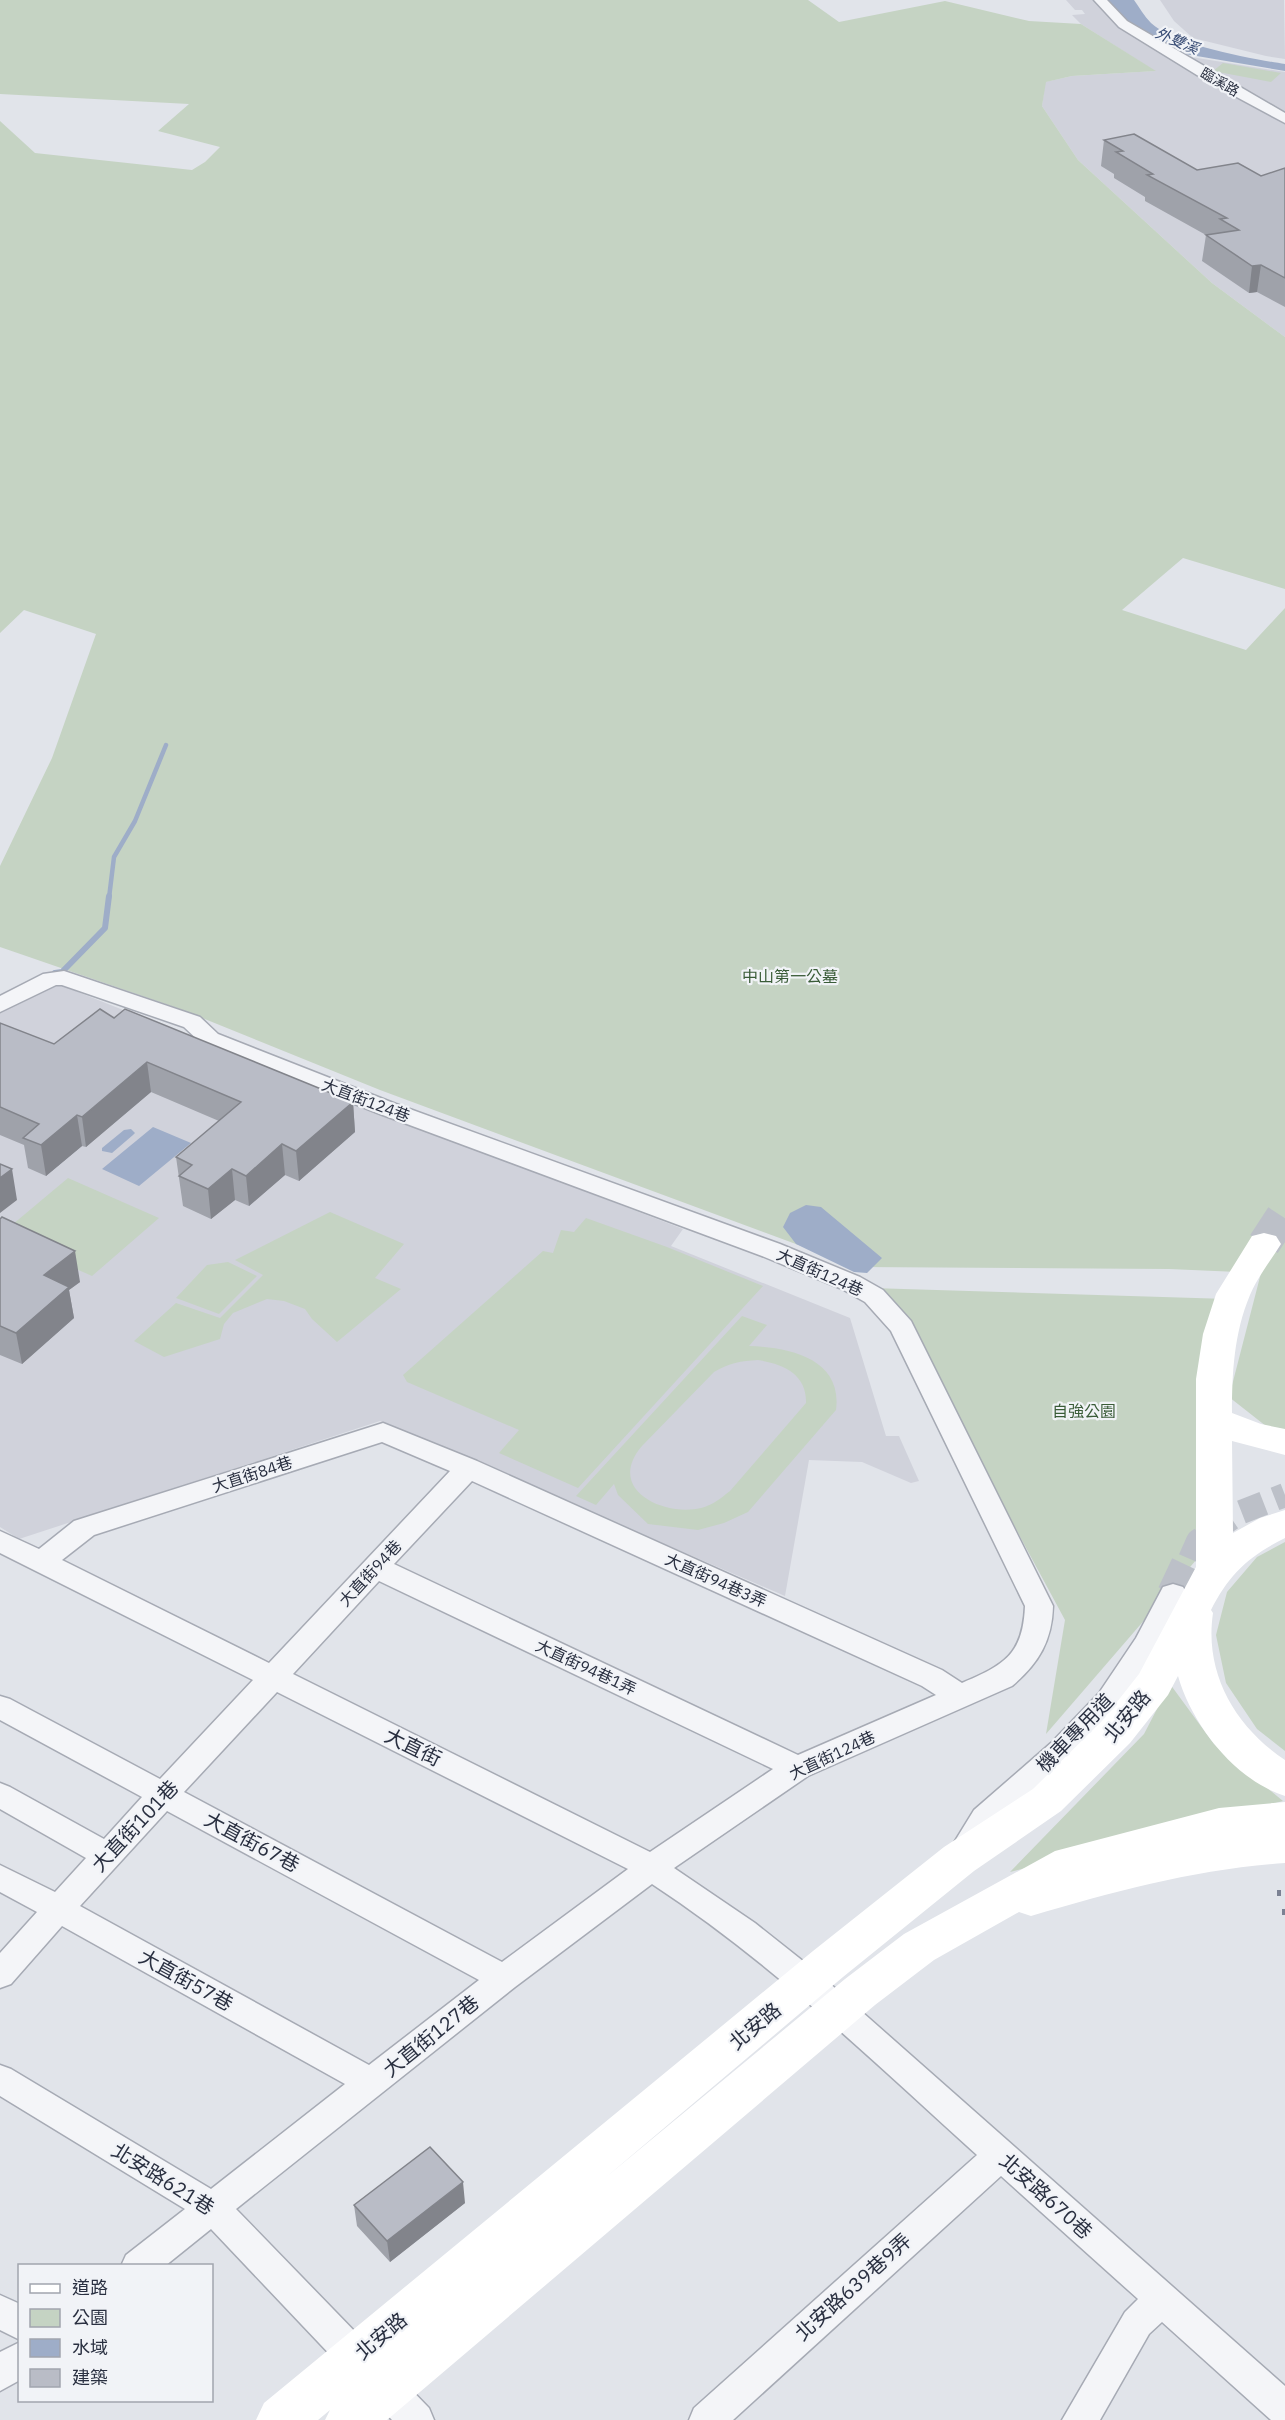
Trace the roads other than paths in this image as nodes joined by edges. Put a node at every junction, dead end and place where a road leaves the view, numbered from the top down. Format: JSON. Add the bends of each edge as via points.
{"nodes":[{"id":1,"x":1100,"y":0,"type":"edge"},
{"id":2,"x":1285,"y":118,"type":"edge"},
{"id":3,"x":0,"y":1005,"type":"edge"},
{"id":4,"x":1264,"y":1244,"type":"tunnel mouth"},
{"id":5,"x":1214,"y":1420,"type":"junction"},
{"id":6,"x":1285,"y":1442,"type":"edge"},
{"id":7,"x":468,"y":1468,"type":"junction"},
{"id":8,"x":1285,"y":1523,"type":"edge"},
{"id":9,"x":0,"y":1541,"type":"edge"},
{"id":10,"x":42,"y":1561,"type":"junction"},
{"id":11,"x":375,"y":1567,"type":"junction"},
{"id":12,"x":1215,"y":1568,"type":"junction"},
{"id":13,"x":1184,"y":1600,"type":"junction"},
{"id":14,"x":273,"y":1678,"type":"junction"},
{"id":15,"x":961,"y":1697,"type":"junction"},
{"id":16,"x":0,"y":1707,"type":"edge"},
{"id":17,"x":798,"y":1768,"type":"junction"},
{"id":18,"x":1285,"y":1780,"type":"edge"},
{"id":19,"x":164,"y":1794,"type":"junction"},
{"id":20,"x":0,"y":1796,"type":"edge"},
{"id":21,"x":1285,"y":1818,"type":"edge"},
{"id":22,"x":1285,"y":1846,"type":"edge"},
{"id":23,"x":107,"y":1855,"type":"junction"},
{"id":24,"x":651,"y":1868,"type":"junction"},
{"id":25,"x":0,"y":1877,"type":"edge"},
{"id":26,"x":988,"y":1907,"type":"junction"},
{"id":27,"x":59,"y":1910,"type":"junction"},
{"id":28,"x":0,"y":1975,"type":"edge"},
{"id":29,"x":504,"y":1978,"type":"junction"},
{"id":30,"x":823,"y":1996,"type":"junction"},
{"id":31,"x":0,"y":2079,"type":"edge"},
{"id":32,"x":372,"y":2084,"type":"junction"},
{"id":33,"x":1001,"y":2156,"type":"junction"},
{"id":34,"x":213,"y":2208,"type":"junction"},
{"id":35,"x":139,"y":2264,"type":"edge"},
{"id":36,"x":1161,"y":2300,"type":"junction"},
{"id":37,"x":0,"y":2311,"type":"edge"},
{"id":38,"x":18,"y":2323,"type":"edge"},
{"id":39,"x":355,"y":2357,"type":"junction"},
{"id":40,"x":18,"y":2360,"type":"edge"},
{"id":41,"x":0,"y":2374,"type":"edge"},
{"id":42,"x":401,"y":2405,"type":"edge"},
{"id":43,"x":1285,"y":2409,"type":"edge"},
{"id":44,"x":281,"y":2420,"type":"edge"},
{"id":45,"x":350,"y":2420,"type":"edge"},
{"id":46,"x":707,"y":2420,"type":"edge"},
{"id":47,"x":1080,"y":2420,"type":"edge"}],
"edges":[{"from":1,"to":2,"type":"street","name":"臨溪路","via":[[1123,24]]},
{"from":3,"to":15,"type":"street","name":"大直街124巷","via":[[51,979],[64,978],[192,1022],[210,1039],[771,1250],[874,1296],[903,1327],[1039,1606],[1039,1632],[1023,1661],[1002,1678]]},
{"from":4,"to":5,"type":"main road","via":[[1233,1294],[1220,1334]]},
{"from":5,"to":6,"type":"main road"},
{"from":5,"to":12,"type":"main road"},
{"from":7,"to":10,"type":"street","name":"大直街84巷","via":[[383,1432],[84,1528]]},
{"from":7,"to":11,"type":"street","name":"大直街94巷"},
{"from":7,"to":15,"type":"street","name":"大直街94巷3弄","via":[[922,1673]]},
{"from":8,"to":12,"type":"main road","name":"北安路","via":[[1250,1538]]},
{"from":9,"to":10,"type":"street","name":"大直街"},
{"from":10,"to":14,"type":"street","name":"大直街"},
{"from":11,"to":14,"type":"street","name":"大直街94巷"},
{"from":11,"to":17,"type":"street","name":"大直街94巷1弄"},
{"from":12,"to":13,"type":"main road","name":"北安路"},
{"from":13,"to":18,"type":"main road","name":"北安路","via":[[1197,1676],[1215,1713],[1243,1748]]},
{"from":13,"to":30,"type":"main road","name":"北安路","via":[[1154,1684],[1116,1732],[1047,1800],[959,1858]]},
{"from":14,"to":19,"type":"street","name":"大直街101巷"},
{"from":14,"to":24,"type":"street","name":"大直街"},
{"from":15,"to":17,"type":"street","name":"大直街124巷"},
{"from":16,"to":19,"type":"street","name":"大直街67巷"},
{"from":17,"to":24,"type":"street","name":"大直街124巷"},
{"from":19,"to":23,"type":"street","name":"大直街101巷"},
{"from":19,"to":29,"type":"street","name":"大直街67巷"},
{"from":20,"to":23,"type":"street"},
{"from":21,"to":26,"type":"main road","name":"北安路","via":[[1219,1824],[1070,1863]]},
{"from":22,"to":26,"type":"main road","via":[[1231,1850]]},
{"from":23,"to":27,"type":"street","name":"大直街101巷"},
{"from":24,"to":29,"type":"street","name":"大直街127巷"},
{"from":24,"to":30,"type":"street","name":"大直街","via":[[782,1961]]},
{"from":25,"to":27,"type":"street","name":"大直街57巷"},
{"from":26,"to":30,"type":"main road","name":"北安路"},
{"from":27,"to":28,"type":"street","name":"大直街101巷"},
{"from":27,"to":32,"type":"street","name":"大直街57巷"},
{"from":29,"to":32,"type":"street","name":"大直街127巷"},
{"from":30,"to":33,"type":"street","name":"北安路670巷"},
{"from":30,"to":39,"type":"main road","name":"北安路"},
{"from":30,"to":42,"type":"main road","name":"北安路"},
{"from":31,"to":34,"type":"street","name":"北安路621巷"},
{"from":32,"to":34,"type":"street","name":"大直街127巷"},
{"from":33,"to":36,"type":"street","name":"北安路670巷"},
{"from":33,"to":46,"type":"street","name":"北安路639巷9弄"},
{"from":34,"to":35,"type":"street","name":"大直街127巷"},
{"from":34,"to":39,"type":"street","name":"北安路621巷"},
{"from":36,"to":43,"type":"street","name":"北安路670巷"},
{"from":36,"to":47,"type":"street","via":[[1137,2323]]},
{"from":37,"to":38,"type":"street"},
{"from":39,"to":42,"type":"street","name":"北安路621巷"},
{"from":39,"to":44,"type":"main road","name":"北安路"},
{"from":40,"to":41,"type":"street"},
{"from":42,"to":45,"type":"main road","name":"北安路"}]}
